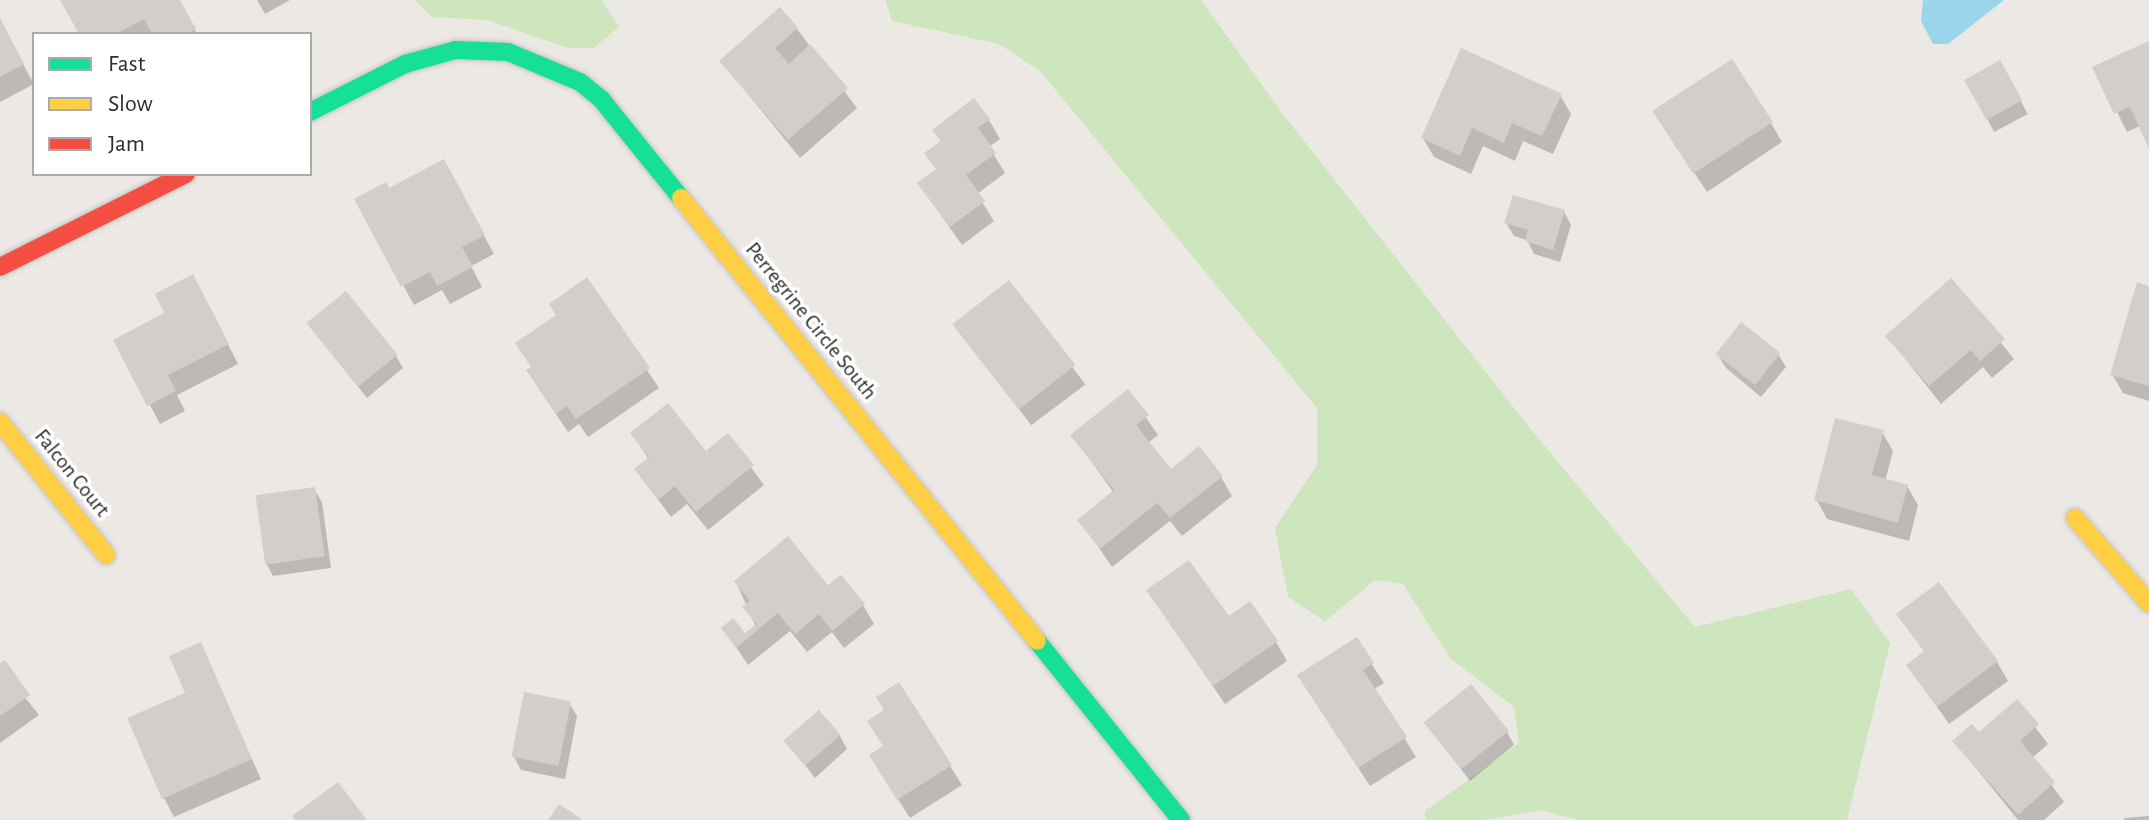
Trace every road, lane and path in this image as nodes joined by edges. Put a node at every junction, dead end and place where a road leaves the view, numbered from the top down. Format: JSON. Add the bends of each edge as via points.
{"nodes":[{"id":1,"x":312,"y":111,"type":"edge"},
{"id":2,"x":182,"y":176,"type":"edge"},
{"id":3,"x":0,"y":267,"type":"edge"},
{"id":4,"x":0,"y":422,"type":"edge"},
{"id":5,"x":2075,"y":518,"type":"dead end"},
{"id":6,"x":106,"y":555,"type":"dead end"},
{"id":7,"x":2149,"y":603,"type":"edge"},
{"id":8,"x":1181,"y":820,"type":"edge"}],
"edges":[{"from":1,"to":8,"type":"street","name":"Perregrine Circle South","via":[[405,64],[456,50],[521,55],[580,82],[601,99]]},
{"from":2,"to":3,"type":"street"},
{"from":4,"to":6,"type":"street","name":"Falcon Court"},
{"from":5,"to":7,"type":"street"}]}
